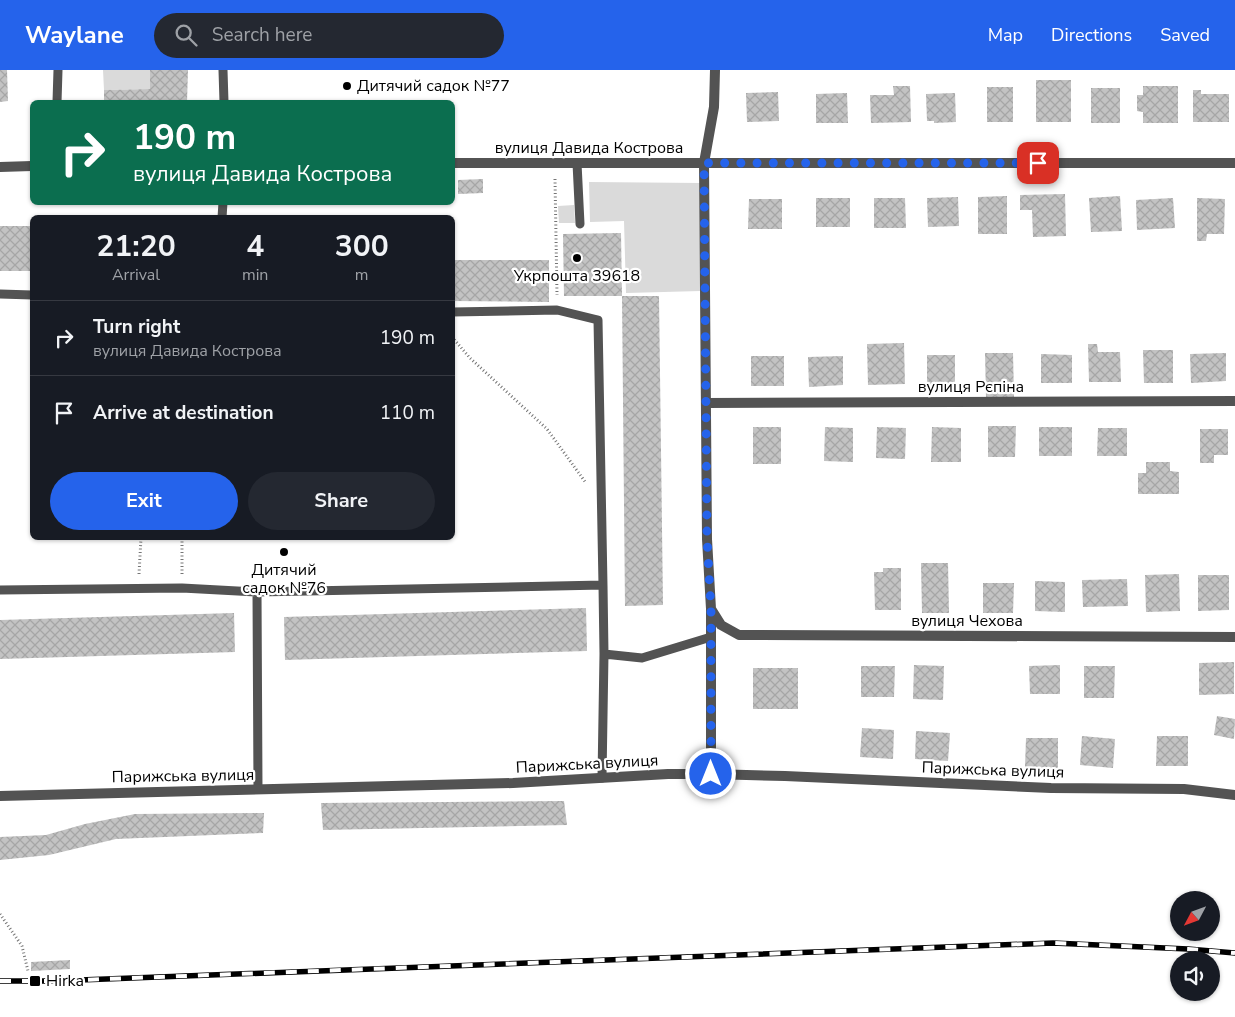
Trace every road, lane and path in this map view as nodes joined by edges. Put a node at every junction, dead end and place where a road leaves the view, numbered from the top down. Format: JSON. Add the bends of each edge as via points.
{"nodes":[{"id":1,"x":58,"y":70,"type":"edge"},
{"id":2,"x":223,"y":70,"type":"edge"},
{"id":3,"x":715,"y":70,"type":"edge"},
{"id":4,"x":57,"y":100,"type":"edge"},
{"id":5,"x":224,"y":100,"type":"edge"},
{"id":6,"x":455,"y":163,"type":"edge"},
{"id":7,"x":555,"y":163,"type":"junction"},
{"id":8,"x":577,"y":163,"type":"junction"},
{"id":9,"x":704,"y":163,"type":"junction"},
{"id":10,"x":1235,"y":163,"type":"edge"},
{"id":11,"x":30,"y":166,"type":"edge"},
{"id":12,"x":0,"y":167,"type":"edge"},
{"id":13,"x":580,"y":224,"type":"dead end"},
{"id":14,"x":0,"y":294,"type":"edge"},
{"id":15,"x":30,"y":295,"type":"edge"},
{"id":16,"x":557,"y":310,"type":"junction"},
{"id":17,"x":455,"y":312,"type":"edge"},
{"id":18,"x":455,"y":340,"type":"edge"},
{"id":19,"x":1235,"y":400,"type":"edge"},
{"id":20,"x":706,"y":403,"type":"junction"},
{"id":21,"x":601,"y":504,"type":"junction"},
{"id":22,"x":141,"y":540,"type":"edge"},
{"id":23,"x":182,"y":540,"type":"edge"},
{"id":24,"x":603,"y":585,"type":"junction"},
{"id":25,"x":182,"y":588,"type":"junction"},
{"id":26,"x":138,"y":589,"type":"junction"},
{"id":27,"x":0,"y":590,"type":"edge"},
{"id":28,"x":257,"y":592,"type":"junction"},
{"id":29,"x":711,"y":609,"type":"junction"},
{"id":30,"x":711,"y":637,"type":"junction"},
{"id":31,"x":1235,"y":637,"type":"edge"},
{"id":32,"x":604,"y":654,"type":"junction"},
{"id":33,"x":711,"y":774,"type":"junction"},
{"id":34,"x":602,"y":778,"type":"junction"},
{"id":35,"x":258,"y":790,"type":"junction"},
{"id":36,"x":1235,"y":795,"type":"edge"},
{"id":37,"x":0,"y":796,"type":"edge"},
{"id":38,"x":0,"y":914,"type":"edge"},
{"id":39,"x":28,"y":971,"type":"dead end"}],
"edges":[{"from":1,"to":4,"type":"lane"},
{"from":2,"to":5,"type":"lane"},
{"from":3,"to":9,"type":"street","via":[[714,107]]},
{"from":6,"to":7,"type":"street","name":"вулиця Давида Кострова"},
{"from":7,"to":8,"type":"street","name":"вулиця Давида Кострова"},
{"from":7,"to":16,"type":"path"},
{"from":8,"to":9,"type":"street","name":"вулиця Давида Кострова"},
{"from":8,"to":13,"type":"lane"},
{"from":9,"to":10,"type":"street","name":"вулиця Давида Кострова"},
{"from":9,"to":20,"type":"street"},
{"from":11,"to":12,"type":"street"},
{"from":14,"to":15,"type":"lane"},
{"from":16,"to":17,"type":"lane"},
{"from":16,"to":21,"type":"lane","via":[[598,320]]},
{"from":18,"to":21,"type":"path","via":[[547,429]]},
{"from":19,"to":20,"type":"street","name":"вулиця Рєпіна"},
{"from":20,"to":29,"type":"street"},
{"from":21,"to":24,"type":"lane"},
{"from":22,"to":26,"type":"path"},
{"from":23,"to":25,"type":"path"},
{"from":24,"to":28,"type":"lane"},
{"from":24,"to":32,"type":"lane"},
{"from":25,"to":26,"type":"lane"},
{"from":25,"to":28,"type":"lane"},
{"from":26,"to":27,"type":"lane"},
{"from":28,"to":35,"type":"lane"},
{"from":29,"to":30,"type":"street"},
{"from":29,"to":31,"type":"street","name":"вулиця Чехова","via":[[720,625],[739,635]]},
{"from":30,"to":32,"type":"lane","via":[[642,658]]},
{"from":30,"to":33,"type":"street"},
{"from":32,"to":34,"type":"lane"},
{"from":33,"to":34,"type":"street","name":"Парижська вулиця"},
{"from":33,"to":36,"type":"street","name":"Парижська вулиця","via":[[1051,788],[1184,789]]},
{"from":34,"to":35,"type":"street","name":"Парижська вулиця"},
{"from":35,"to":37,"type":"street","name":"Парижська вулиця"},
{"from":38,"to":39,"type":"path","via":[[22,946]]}]}
